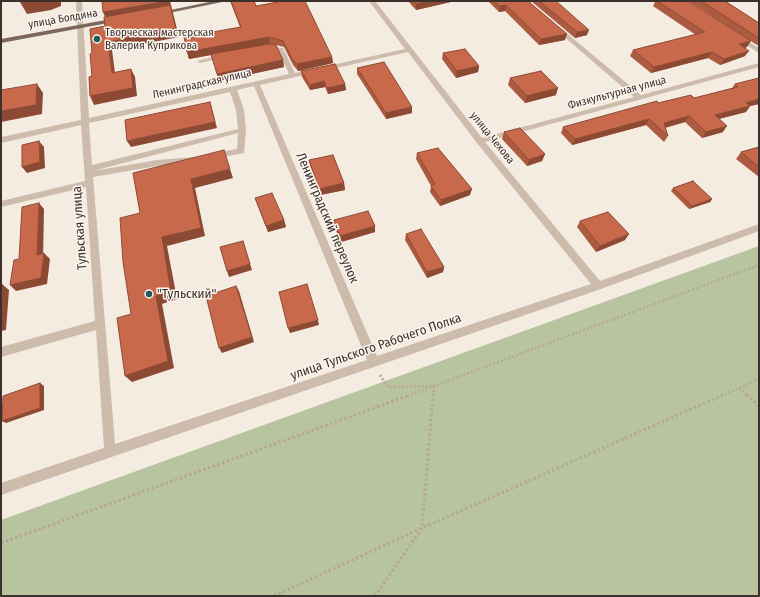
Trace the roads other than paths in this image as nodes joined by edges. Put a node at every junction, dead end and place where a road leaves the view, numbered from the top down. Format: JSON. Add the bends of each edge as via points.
{"nodes":[{"id":1,"x":79,"y":1,"type":"edge"},
{"id":2,"x":224,"y":1,"type":"edge"},
{"id":3,"x":372,"y":1,"type":"edge"},
{"id":4,"x":155,"y":13,"type":"edge"},
{"id":5,"x":125,"y":19,"type":"edge"},
{"id":6,"x":549,"y":22,"type":"edge"},
{"id":7,"x":80,"y":27,"type":"junction"},
{"id":8,"x":733,"y":34,"type":"edge"},
{"id":9,"x":1,"y":41,"type":"edge"},
{"id":10,"x":254,"y":50,"type":"edge"},
{"id":11,"x":408,"y":50,"type":"junction"},
{"id":12,"x":759,"y":51,"type":"edge"},
{"id":13,"x":231,"y":55,"type":"edge"},
{"id":14,"x":200,"y":61,"type":"dead end"},
{"id":15,"x":759,"y":65,"type":"edge"},
{"id":16,"x":293,"y":75,"type":"junction"},
{"id":17,"x":256,"y":83,"type":"junction"},
{"id":18,"x":233,"y":89,"type":"junction"},
{"id":19,"x":640,"y":98,"type":"junction"},
{"id":20,"x":85,"y":121,"type":"junction"},
{"id":21,"x":242,"y":130,"type":"junction"},
{"id":22,"x":1,"y":140,"type":"edge"},
{"id":23,"x":480,"y":141,"type":"junction"},
{"id":24,"x":89,"y":176,"type":"junction"},
{"id":25,"x":1,"y":204,"type":"edge"},
{"id":26,"x":759,"y":227,"type":"edge"},
{"id":27,"x":598,"y":286,"type":"junction"},
{"id":28,"x":100,"y":324,"type":"junction"},
{"id":29,"x":1,"y":352,"type":"edge"},
{"id":30,"x":374,"y":363,"type":"junction"},
{"id":31,"x":110,"y":453,"type":"junction"},
{"id":32,"x":1,"y":489,"type":"edge"}],
"edges":[{"from":1,"to":7,"type":"street","name":"Тульская улица"},
{"from":2,"to":4,"type":"main road"},
{"from":3,"to":11,"type":"street","name":"улица Чехова"},
{"from":5,"to":7,"type":"main road","name":"улица Болдина"},
{"from":6,"to":19,"type":"street"},
{"from":7,"to":9,"type":"main road","name":"улица Болдина"},
{"from":7,"to":20,"type":"street","name":"Тульская улица"},
{"from":8,"to":12,"type":"street"},
{"from":10,"to":16,"type":"street","via":[[270,47],[281,49]]},
{"from":11,"to":16,"type":"street","name":"Ленинградская улица"},
{"from":11,"to":23,"type":"street","name":"улица Чехова"},
{"from":13,"to":14,"type":"street"},
{"from":15,"to":19,"type":"street","name":"Физкультурная улица"},
{"from":16,"to":17,"type":"street","name":"Ленинградская улица"},
{"from":17,"to":18,"type":"street","name":"Ленинградская улица"},
{"from":17,"to":30,"type":"street","name":"Ленинградский переулок"},
{"from":18,"to":20,"type":"street","name":"Ленинградская улица"},
{"from":18,"to":21,"type":"street","via":[[240,110]]},
{"from":19,"to":23,"type":"street","name":"Физкультурная улица"},
{"from":20,"to":22,"type":"street","name":"Ленинградская улица"},
{"from":20,"to":24,"type":"street","name":"Тульская улица"},
{"from":21,"to":24,"type":"street"},
{"from":21,"to":24,"type":"street","via":[[241,151]]},
{"from":23,"to":27,"type":"street","name":"улица Чехова"},
{"from":24,"to":25,"type":"street"},
{"from":24,"to":28,"type":"street","name":"Тульская улица"},
{"from":26,"to":27,"type":"street","name":"улица Тульского Рабочего Полка"},
{"from":27,"to":30,"type":"street","name":"улица Тульского Рабочего Полка"},
{"from":28,"to":29,"type":"street"},
{"from":28,"to":31,"type":"street","name":"Тульская улица"},
{"from":30,"to":31,"type":"street","name":"улица Тульского Рабочего Полка"},
{"from":31,"to":32,"type":"street","name":"улица Тульского Рабочего Полка"}]}
